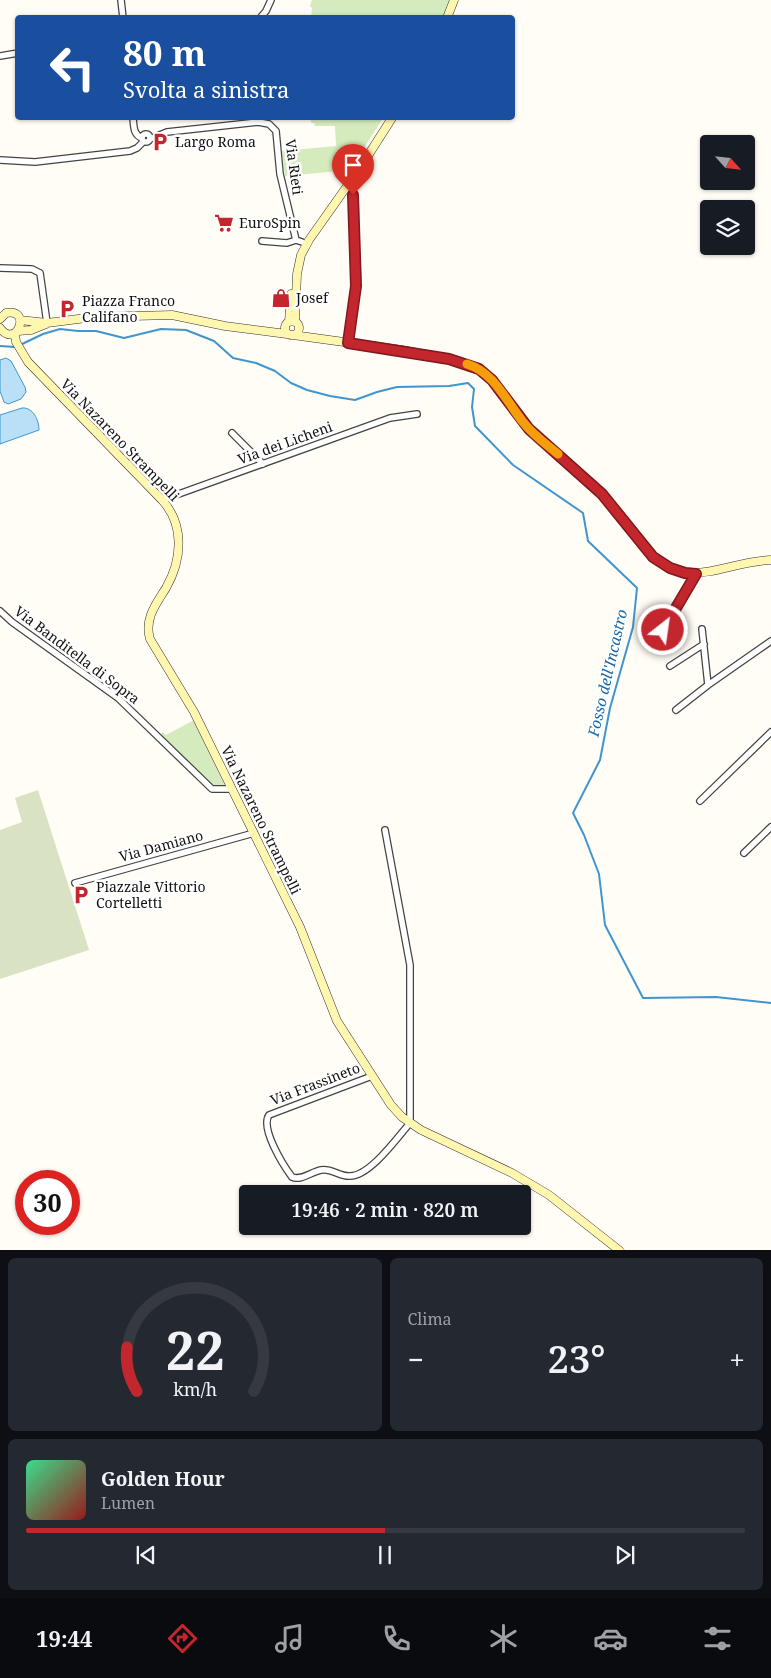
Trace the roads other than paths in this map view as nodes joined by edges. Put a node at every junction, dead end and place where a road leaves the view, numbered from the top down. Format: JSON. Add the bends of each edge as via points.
{"nodes":[{"id":1,"x":121,"y":0,"type":"edge"},
{"id":2,"x":271,"y":0,"type":"edge"},
{"id":3,"x":454,"y":0,"type":"edge"},
{"id":4,"x":459,"y":0,"type":"edge"},
{"id":5,"x":123,"y":15,"type":"edge"},
{"id":6,"x":263,"y":15,"type":"edge"},
{"id":7,"x":448,"y":15,"type":"edge"},
{"id":8,"x":453,"y":15,"type":"edge"},
{"id":9,"x":15,"y":54,"type":"edge"},
{"id":10,"x":0,"y":56,"type":"edge"},
{"id":11,"x":133,"y":120,"type":"edge"},
{"id":12,"x":386,"y":120,"type":"edge"},
{"id":13,"x":391,"y":120,"type":"edge"},
{"id":14,"x":143,"y":140,"type":"junction"},
{"id":15,"x":0,"y":160,"type":"edge"},
{"id":16,"x":350,"y":178,"type":"junction"},
{"id":17,"x":262,"y":241,"type":"dead end"},
{"id":18,"x":299,"y":241,"type":"junction"},
{"id":19,"x":0,"y":268,"type":"edge"},
{"id":20,"x":0,"y":318,"type":"edge"},
{"id":21,"x":20,"y":320,"type":"junction"},
{"id":22,"x":47,"y":323,"type":"junction"},
{"id":23,"x":292,"y":323,"type":"junction"},
{"id":24,"x":1,"y":330,"type":"edge"},
{"id":25,"x":269,"y":331,"type":"junction"},
{"id":26,"x":16,"y":332,"type":"junction"},
{"id":27,"x":290,"y":335,"type":"junction"},
{"id":28,"x":338,"y":341,"type":"junction"},
{"id":29,"x":348,"y":343,"type":"junction"},
{"id":30,"x":418,"y":414,"type":"dead end"},
{"id":31,"x":232,"y":433,"type":"dead end"},
{"id":32,"x":263,"y":464,"type":"junction"},
{"id":33,"x":162,"y":500,"type":"junction"},
{"id":34,"x":771,"y":560,"type":"edge"},
{"id":35,"x":696,"y":574,"type":"junction"},
{"id":36,"x":0,"y":610,"type":"edge"},
{"id":37,"x":702,"y":629,"type":"dead end"},
{"id":38,"x":663,"y":630,"type":"dead end"},
{"id":39,"x":771,"y":642,"type":"edge"},
{"id":40,"x":704,"y":644,"type":"junction"},
{"id":41,"x":670,"y":666,"type":"dead end"},
{"id":42,"x":708,"y":685,"type":"junction"},
{"id":43,"x":676,"y":710,"type":"dead end"},
{"id":44,"x":771,"y":732,"type":"edge"},
{"id":45,"x":231,"y":789,"type":"junction"},
{"id":46,"x":700,"y":801,"type":"dead end"},
{"id":47,"x":771,"y":827,"type":"edge"},
{"id":48,"x":385,"y":830,"type":"dead end"},
{"id":49,"x":254,"y":833,"type":"junction"},
{"id":50,"x":744,"y":853,"type":"dead end"},
{"id":51,"x":75,"y":883,"type":"dead end"},
{"id":52,"x":372,"y":1076,"type":"junction"},
{"id":53,"x":410,"y":1124,"type":"junction"},
{"id":54,"x":620,"y":1250,"type":"edge"}],
"edges":[{"from":1,"to":5,"type":"street"},
{"from":2,"to":6,"type":"street"},
{"from":3,"to":7,"type":"street"},
{"from":4,"to":8,"type":"street"},
{"from":9,"to":10,"type":"street"},
{"from":11,"to":14,"type":"street","via":[[136,134]]},
{"from":12,"to":16,"type":"street"},
{"from":13,"to":16,"type":"street"},
{"from":14,"to":15,"type":"street","via":[[138,148],[130,151],[35,162]]},
{"from":14,"to":18,"type":"street","name":"Via Rieti","via":[[146,134],[150,139],[167,132],[258,122],[271,125],[276,133],[280,174]]},
{"from":16,"to":18,"type":"street"},
{"from":16,"to":23,"type":"street","via":[[301,255]]},
{"from":16,"to":29,"type":"street","via":[[356,277]]},
{"from":17,"to":18,"type":"street"},
{"from":18,"to":23,"type":"street","via":[[292,270]]},
{"from":19,"to":22,"type":"street","via":[[32,269],[40,273]]},
{"from":20,"to":21,"type":"street","via":[[9,312]]},
{"from":21,"to":22,"type":"street"},
{"from":21,"to":26,"type":"street"},
{"from":22,"to":25,"type":"street","via":[[94,317],[172,315]]},
{"from":22,"to":26,"type":"street"},
{"from":23,"to":25,"type":"street"},
{"from":23,"to":27,"type":"street","via":[[285,330]]},
{"from":23,"to":27,"type":"street","via":[[298,333]]},
{"from":23,"to":28,"type":"street","via":[[308,333]]},
{"from":24,"to":26,"type":"street","via":[[8,334]]},
{"from":25,"to":27,"type":"street"},
{"from":26,"to":33,"type":"street","name":"Via Nazareno Strampelli","via":[[16,342],[28,362]]},
{"from":27,"to":28,"type":"street"},
{"from":28,"to":29,"type":"street"},
{"from":29,"to":35,"type":"street","via":[[402,350],[476,367],[492,380],[525,425],[595,486],[653,557],[670,568]]},
{"from":30,"to":32,"type":"street","name":"Via dei Licheni","via":[[390,418]]},
{"from":31,"to":32,"type":"street"},
{"from":32,"to":33,"type":"street","name":"Via dei Licheni"},
{"from":33,"to":45,"type":"street","name":"Via Nazareno Strampelli","via":[[177,524],[179,547],[172,576],[150,615],[149,633],[154,647],[194,712]]},
{"from":34,"to":35,"type":"street"},
{"from":35,"to":38,"type":"street"},
{"from":36,"to":45,"type":"street","name":"Via Banditella di Sopra","via":[[118,698],[212,788]]},
{"from":37,"to":40,"type":"street"},
{"from":39,"to":42,"type":"street"},
{"from":40,"to":41,"type":"street"},
{"from":40,"to":42,"type":"street"},
{"from":42,"to":43,"type":"street"},
{"from":44,"to":46,"type":"street"},
{"from":45,"to":49,"type":"street","name":"Via Nazareno Strampelli"},
{"from":47,"to":50,"type":"street"},
{"from":48,"to":53,"type":"street","via":[[410,965]]},
{"from":49,"to":51,"type":"street","name":"Via Damiano"},
{"from":49,"to":52,"type":"street","name":"Via Nazareno Strampelli","via":[[303,933],[333,1014]]},
{"from":52,"to":53,"type":"street","name":"Via Nazareno Strampelli","via":[[394,1109]]},
{"from":52,"to":53,"type":"street","name":"Via Frassineto","via":[[268,1115],[266,1122],[273,1145],[291,1176],[297,1178],[325,1170],[347,1176],[359,1174],[376,1161]]},
{"from":53,"to":54,"type":"street","name":"Via Nazareno Strampelli","via":[[530,1183]]}]}
